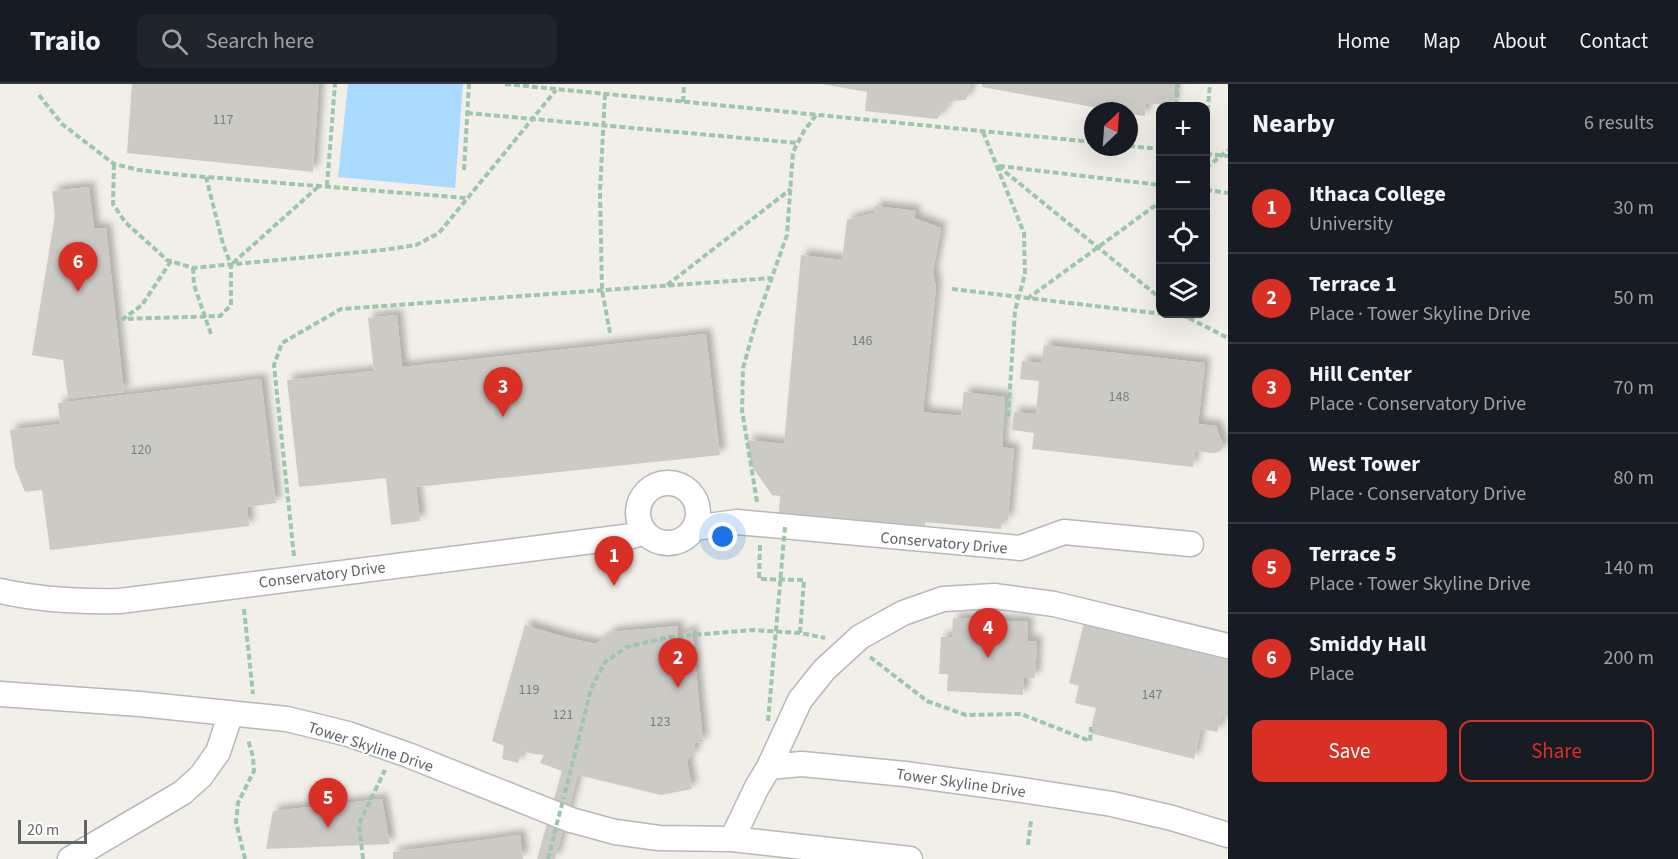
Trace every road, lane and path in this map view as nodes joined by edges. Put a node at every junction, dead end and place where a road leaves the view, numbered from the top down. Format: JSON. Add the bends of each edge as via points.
{"nodes":[{"id":1,"x":335,"y":84,"type":"edge"},
{"id":2,"x":469,"y":84,"type":"edge"},
{"id":3,"x":505,"y":84,"type":"edge"},
{"id":4,"x":684,"y":84,"type":"edge"},
{"id":5,"x":1178,"y":84,"type":"edge"},
{"id":6,"x":1210,"y":84,"type":"edge"},
{"id":7,"x":556,"y":89,"type":"junction"},
{"id":8,"x":605,"y":94,"type":"junction"},
{"id":9,"x":39,"y":95,"type":"dead end"},
{"id":10,"x":683,"y":102,"type":"junction"},
{"id":11,"x":1176,"y":102,"type":"edge"},
{"id":12,"x":1208,"y":102,"type":"edge"},
{"id":13,"x":467,"y":113,"type":"junction"},
{"id":14,"x":816,"y":115,"type":"junction"},
{"id":15,"x":532,"y":119,"type":"junction"},
{"id":16,"x":603,"y":125,"type":"junction"},
{"id":17,"x":982,"y":131,"type":"junction"},
{"id":18,"x":1084,"y":141,"type":"edge"},
{"id":19,"x":798,"y":143,"type":"junction"},
{"id":20,"x":1138,"y":147,"type":"edge"},
{"id":21,"x":1156,"y":149,"type":"edge"},
{"id":22,"x":1228,"y":150,"type":"edge"},
{"id":23,"x":1210,"y":154,"type":"edge"},
{"id":24,"x":1222,"y":155,"type":"junction"},
{"id":25,"x":1228,"y":156,"type":"edge"},
{"id":26,"x":114,"y":164,"type":"junction"},
{"id":27,"x":1210,"y":165,"type":"edge"},
{"id":28,"x":998,"y":166,"type":"junction"},
{"id":29,"x":464,"y":170,"type":"dead end"},
{"id":30,"x":206,"y":177,"type":"junction"},
{"id":31,"x":1156,"y":184,"type":"edge"},
{"id":32,"x":319,"y":186,"type":"junction"},
{"id":33,"x":327,"y":186,"type":"junction"},
{"id":34,"x":791,"y":189,"type":"junction"},
{"id":35,"x":1210,"y":191,"type":"edge"},
{"id":36,"x":1228,"y":193,"type":"edge"},
{"id":37,"x":467,"y":198,"type":"junction"},
{"id":38,"x":1156,"y":206,"type":"edge"},
{"id":39,"x":1098,"y":248,"type":"junction"},
{"id":40,"x":171,"y":261,"type":"junction"},
{"id":41,"x":231,"y":265,"type":"junction"},
{"id":42,"x":193,"y":268,"type":"junction"},
{"id":43,"x":772,"y":278,"type":"junction"},
{"id":44,"x":667,"y":285,"type":"junction"},
{"id":45,"x":952,"y":289,"type":"dead end"},
{"id":46,"x":602,"y":290,"type":"junction"},
{"id":47,"x":1156,"y":294,"type":"edge"},
{"id":48,"x":1018,"y":298,"type":"junction"},
{"id":49,"x":1027,"y":299,"type":"junction"},
{"id":50,"x":1156,"y":312,"type":"edge"},
{"id":51,"x":205,"y":317,"type":"junction"},
{"id":52,"x":1193,"y":318,"type":"edge"},
{"id":53,"x":610,"y":333,"type":"dead end"},
{"id":54,"x":211,"y":334,"type":"dead end"},
{"id":55,"x":1228,"y":338,"type":"edge"},
{"id":56,"x":1008,"y":419,"type":"dead end"},
{"id":57,"x":761,"y":525,"type":"junction"},
{"id":58,"x":785,"y":527,"type":"junction"},
{"id":59,"x":694,"y":528,"type":"junction"},
{"id":60,"x":644,"y":532,"type":"junction"},
{"id":61,"x":1191,"y":544,"type":"dead end"},
{"id":62,"x":297,"y":577,"type":"junction"},
{"id":63,"x":0,"y":591,"type":"edge"},
{"id":64,"x":800,"y":633,"type":"dead end"},
{"id":65,"x":1228,"y":646,"type":"edge"},
{"id":66,"x":0,"y":694,"type":"edge"},
{"id":67,"x":231,"y":713,"type":"junction"},
{"id":68,"x":768,"y":721,"type":"dead end"},
{"id":69,"x":394,"y":750,"type":"junction"},
{"id":70,"x":770,"y":767,"type":"junction"},
{"id":71,"x":564,"y":797,"type":"dead end"},
{"id":72,"x":1031,"y":821,"type":"dead end"},
{"id":73,"x":1228,"y":836,"type":"edge"},
{"id":74,"x":732,"y":839,"type":"junction"},
{"id":75,"x":1028,"y":845,"type":"dead end"},
{"id":76,"x":70,"y":859,"type":"edge"},
{"id":77,"x":363,"y":859,"type":"edge"},
{"id":78,"x":548,"y":859,"type":"edge"},
{"id":79,"x":910,"y":859,"type":"edge"}],
"edges":[{"from":1,"to":33,"type":"path"},
{"from":2,"to":13,"type":"path"},
{"from":3,"to":7,"type":"path"},
{"from":4,"to":10,"type":"path"},
{"from":5,"to":11,"type":"path"},
{"from":6,"to":12,"type":"path"},
{"from":7,"to":8,"type":"path"},
{"from":7,"to":15,"type":"path"},
{"from":8,"to":10,"type":"path"},
{"from":8,"to":16,"type":"path"},
{"from":9,"to":26,"type":"path","via":[[62,124]]},
{"from":10,"to":14,"type":"path"},
{"from":13,"to":15,"type":"path"},
{"from":13,"to":29,"type":"path"},
{"from":14,"to":17,"type":"path"},
{"from":14,"to":19,"type":"path"},
{"from":15,"to":16,"type":"path"},
{"from":15,"to":37,"type":"path"},
{"from":16,"to":19,"type":"path"},
{"from":16,"to":46,"type":"path"},
{"from":17,"to":18,"type":"path"},
{"from":17,"to":28,"type":"path"},
{"from":19,"to":34,"type":"path","via":[[793,152]]},
{"from":20,"to":21,"type":"path"},
{"from":22,"to":24,"type":"path"},
{"from":23,"to":24,"type":"path"},
{"from":24,"to":25,"type":"path"},
{"from":24,"to":27,"type":"path"},
{"from":26,"to":30,"type":"path"},
{"from":26,"to":40,"type":"path","via":[[113,204],[124,222]]},
{"from":28,"to":31,"type":"path"},
{"from":28,"to":39,"type":"path"},
{"from":28,"to":48,"type":"path","via":[[1024,233],[1025,273]]},
{"from":30,"to":32,"type":"path"},
{"from":30,"to":41,"type":"path"},
{"from":32,"to":33,"type":"path"},
{"from":32,"to":41,"type":"path"},
{"from":33,"to":37,"type":"path"},
{"from":34,"to":43,"type":"path","via":[[787,235]]},
{"from":34,"to":44,"type":"path"},
{"from":35,"to":36,"type":"path"},
{"from":37,"to":41,"type":"path","via":[[440,233],[416,245]]},
{"from":38,"to":39,"type":"path"},
{"from":39,"to":47,"type":"path"},
{"from":39,"to":49,"type":"path"},
{"from":40,"to":42,"type":"path"},
{"from":40,"to":51,"type":"path","via":[[142,305],[123,319]]},
{"from":41,"to":42,"type":"path"},
{"from":41,"to":51,"type":"path","via":[[231,305],[220,316]]},
{"from":42,"to":51,"type":"path","via":[[194,285]]},
{"from":43,"to":44,"type":"path"},
{"from":43,"to":57,"type":"path","via":[[743,369],[742,410]]},
{"from":44,"to":46,"type":"path"},
{"from":45,"to":48,"type":"path"},
{"from":46,"to":53,"type":"path"},
{"from":46,"to":62,"type":"path","via":[[341,309],[282,343],[273,365]]},
{"from":48,"to":49,"type":"path"},
{"from":48,"to":56,"type":"path"},
{"from":49,"to":50,"type":"path"},
{"from":51,"to":54,"type":"path"},
{"from":52,"to":55,"type":"path"},
{"from":57,"to":58,"type":"street","name":"Conservatory Drive"},
{"from":57,"to":59,"type":"street","name":"Conservatory Drive","via":[[738,522]]},
{"from":57,"to":64,"type":"path","via":[[759,579],[804,580]]},
{"from":58,"to":61,"type":"street","name":"Conservatory Drive","via":[[1020,548],[1064,532]]},
{"from":58,"to":68,"type":"path","bridge":true},
{"from":59,"to":60,"type":"street","via":[[676,542],[664,543]]},
{"from":59,"to":60,"type":"street","via":[[698,517],[692,495],[672,484],[660,484],[642,498],[638,510]]},
{"from":60,"to":62,"type":"street","name":"Conservatory Drive"},
{"from":62,"to":63,"type":"street","name":"Conservatory Drive","via":[[120,601],[84,602]]},
{"from":65,"to":70,"type":"street","via":[[1054,604],[994,596],[943,600],[903,613],[860,637],[825,670],[800,700]]},
{"from":66,"to":67,"type":"street","name":"Tower Skyline Drive"},
{"from":67,"to":69,"type":"street","name":"Tower Skyline Drive","via":[[287,718]]},
{"from":67,"to":76,"type":"street","via":[[218,752],[201,776],[182,793]]},
{"from":69,"to":74,"type":"street","name":"Tower Skyline Drive","via":[[571,820],[604,829],[659,838]]},
{"from":69,"to":77,"type":"path","via":[[359,824]]},
{"from":70,"to":73,"type":"street","name":"Tower Skyline Drive","via":[[802,764],[1015,789],[1112,804]]},
{"from":70,"to":74,"type":"street"},
{"from":71,"to":78,"type":"path","bridge":true},
{"from":72,"to":75,"type":"path"},
{"from":74,"to":79,"type":"street","name":"Tower Skyline Drive"}]}
